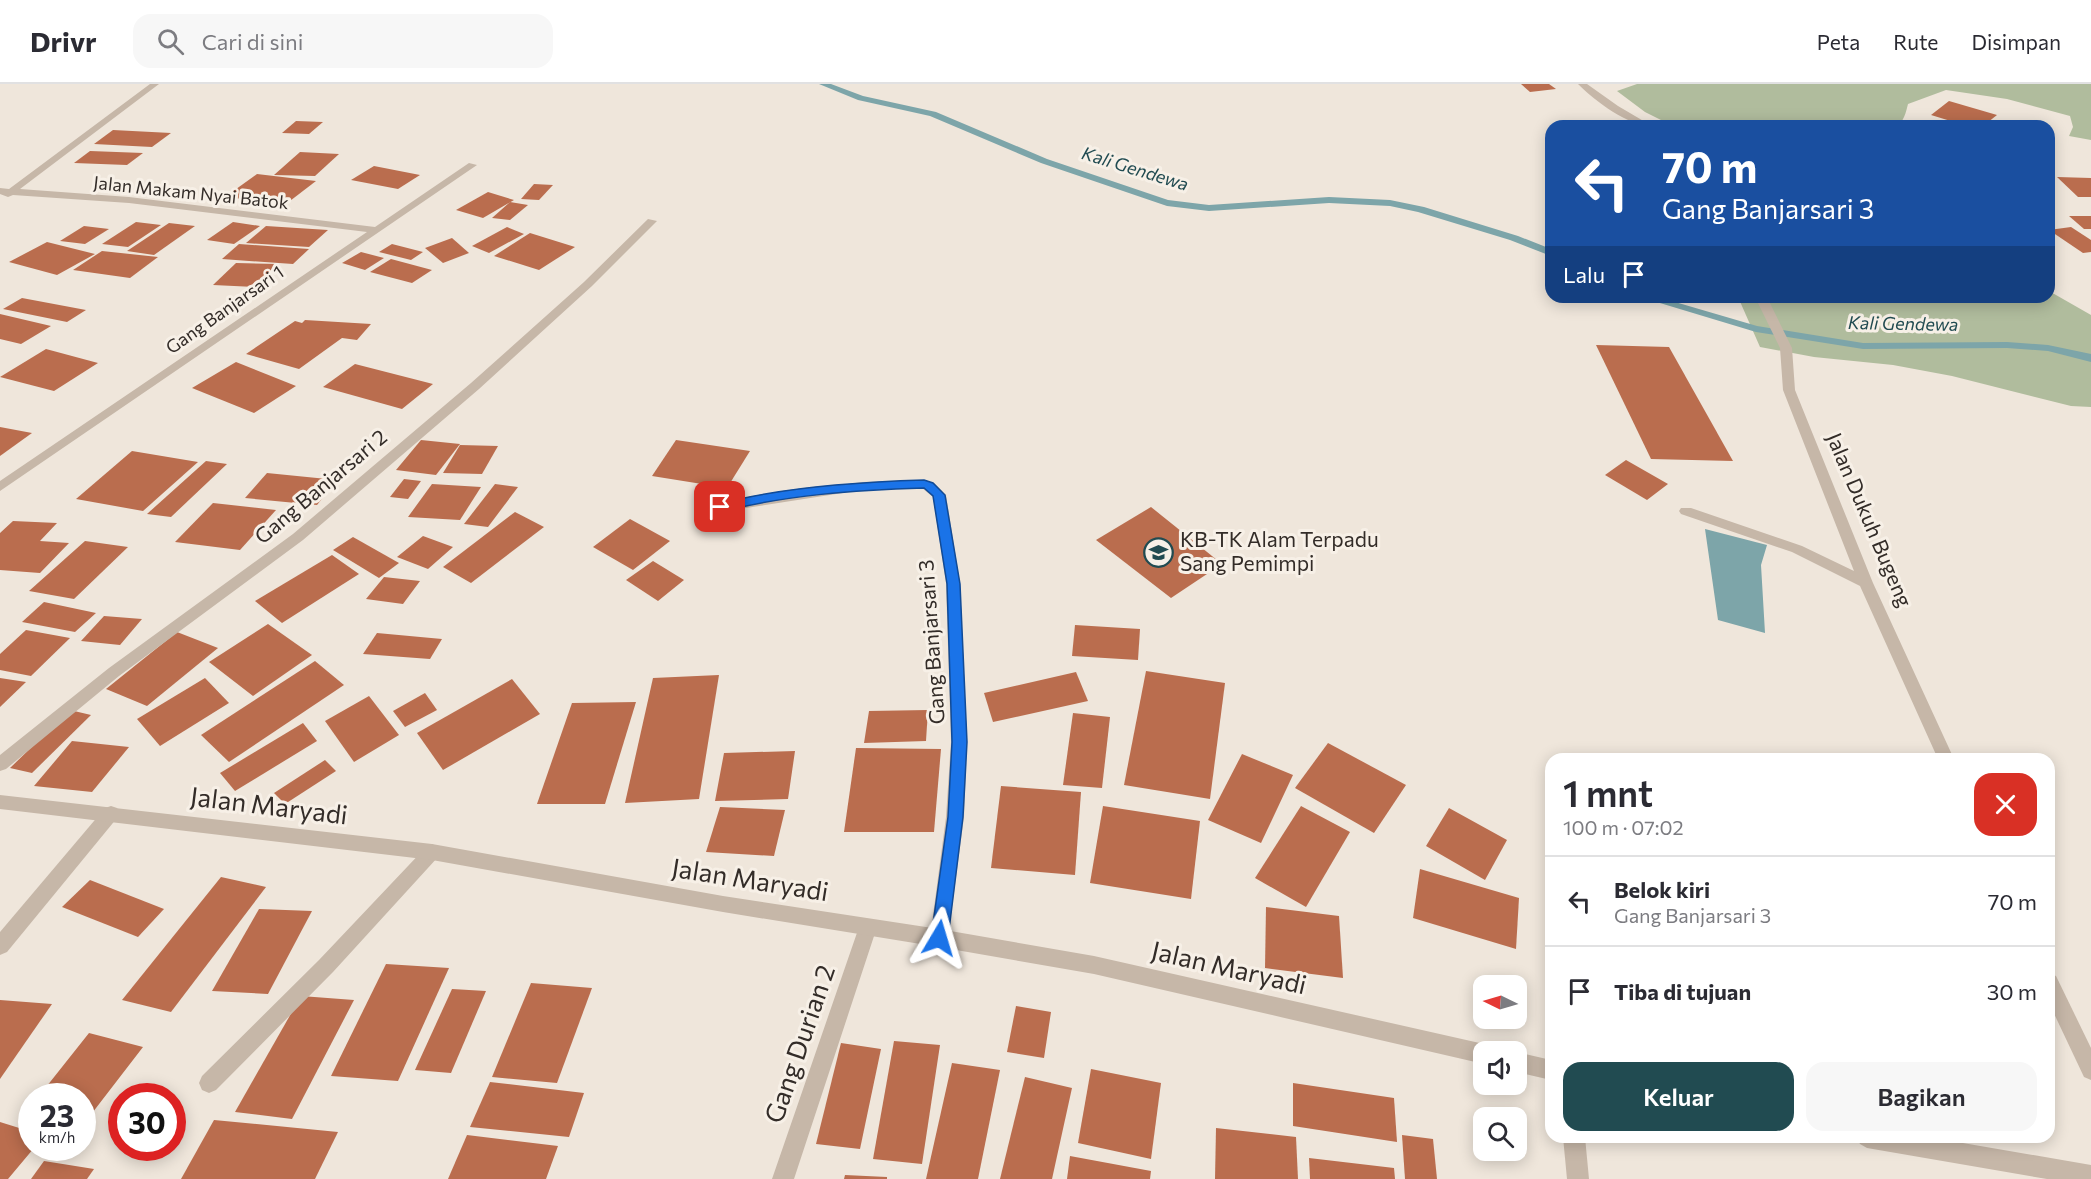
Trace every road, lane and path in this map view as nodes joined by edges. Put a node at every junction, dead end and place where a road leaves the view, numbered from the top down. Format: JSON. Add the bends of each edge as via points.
{"nodes":[{"id":1,"x":154,"y":84,"type":"edge"},
{"id":2,"x":1582,"y":84,"type":"edge"},
{"id":3,"x":1637,"y":120,"type":"edge"},
{"id":4,"x":472,"y":165,"type":"dead end"},
{"id":5,"x":5,"y":192,"type":"edge"},
{"id":6,"x":0,"y":198,"type":"edge"},
{"id":7,"x":652,"y":221,"type":"dead end"},
{"id":8,"x":378,"y":230,"type":"junction"},
{"id":9,"x":1764,"y":303,"type":"edge"},
{"id":10,"x":0,"y":487,"type":"edge"},
{"id":11,"x":720,"y":507,"type":"dead end"},
{"id":12,"x":1686,"y":511,"type":"dead end"},
{"id":13,"x":1866,"y":583,"type":"junction"},
{"id":14,"x":1943,"y":753,"type":"edge"},
{"id":15,"x":0,"y":764,"type":"edge"},
{"id":16,"x":0,"y":802,"type":"edge"},
{"id":17,"x":111,"y":813,"type":"junction"},
{"id":18,"x":432,"y":852,"type":"junction"},
{"id":19,"x":868,"y":927,"type":"junction"},
{"id":20,"x":939,"y":938,"type":"junction"},
{"id":21,"x":0,"y":946,"type":"edge"},
{"id":22,"x":2055,"y":995,"type":"edge"},
{"id":23,"x":1473,"y":1051,"type":"edge"},
{"id":24,"x":1527,"y":1065,"type":"edge"},
{"id":25,"x":1545,"y":1069,"type":"edge"},
{"id":26,"x":2091,"y":1070,"type":"edge"},
{"id":27,"x":209,"y":1083,"type":"dead end"},
{"id":28,"x":1575,"y":1143,"type":"edge"},
{"id":29,"x":1901,"y":1143,"type":"edge"},
{"id":30,"x":2091,"y":1176,"type":"edge"},
{"id":31,"x":783,"y":1179,"type":"edge"},
{"id":32,"x":1578,"y":1179,"type":"edge"}],
"edges":[{"from":1,"to":5,"type":"street"},
{"from":2,"to":3,"type":"street"},
{"from":4,"to":8,"type":"street","name":"Gang Banjarsari 1"},
{"from":5,"to":6,"type":"street"},
{"from":5,"to":8,"type":"street","name":"Jalan Makam Nyai Batok","via":[[129,200]]},
{"from":7,"to":15,"type":"street","name":"Gang Banjarsari 2","via":[[475,386],[298,537],[114,672]]},
{"from":8,"to":10,"type":"street","name":"Gang Banjarsari 1"},
{"from":9,"to":13,"type":"street","name":"Jalan Dukuh Bugeng","via":[[1786,348],[1789,390]]},
{"from":11,"to":20,"type":"street","name":"Gang Banjarsari 3","via":[[862,486],[924,484],[939,495],[953,584],[959,742],[955,817]]},
{"from":12,"to":13,"type":"street","via":[[1797,549]]},
{"from":13,"to":14,"type":"street","name":"Jalan Dukuh Bugeng"},
{"from":16,"to":17,"type":"street","name":"Jalan Maryadi"},
{"from":17,"to":18,"type":"street","name":"Jalan Maryadi"},
{"from":17,"to":21,"type":"street"},
{"from":18,"to":19,"type":"street","name":"Jalan Maryadi"},
{"from":18,"to":27,"type":"street"},
{"from":19,"to":20,"type":"street","name":"Jalan Maryadi"},
{"from":19,"to":31,"type":"street","name":"Gang Durian 2"},
{"from":20,"to":23,"type":"street","name":"Jalan Maryadi","via":[[1094,964]]},
{"from":22,"to":26,"type":"street"},
{"from":24,"to":25,"type":"street"},
{"from":28,"to":32,"type":"street"},
{"from":29,"to":30,"type":"street"}]}
